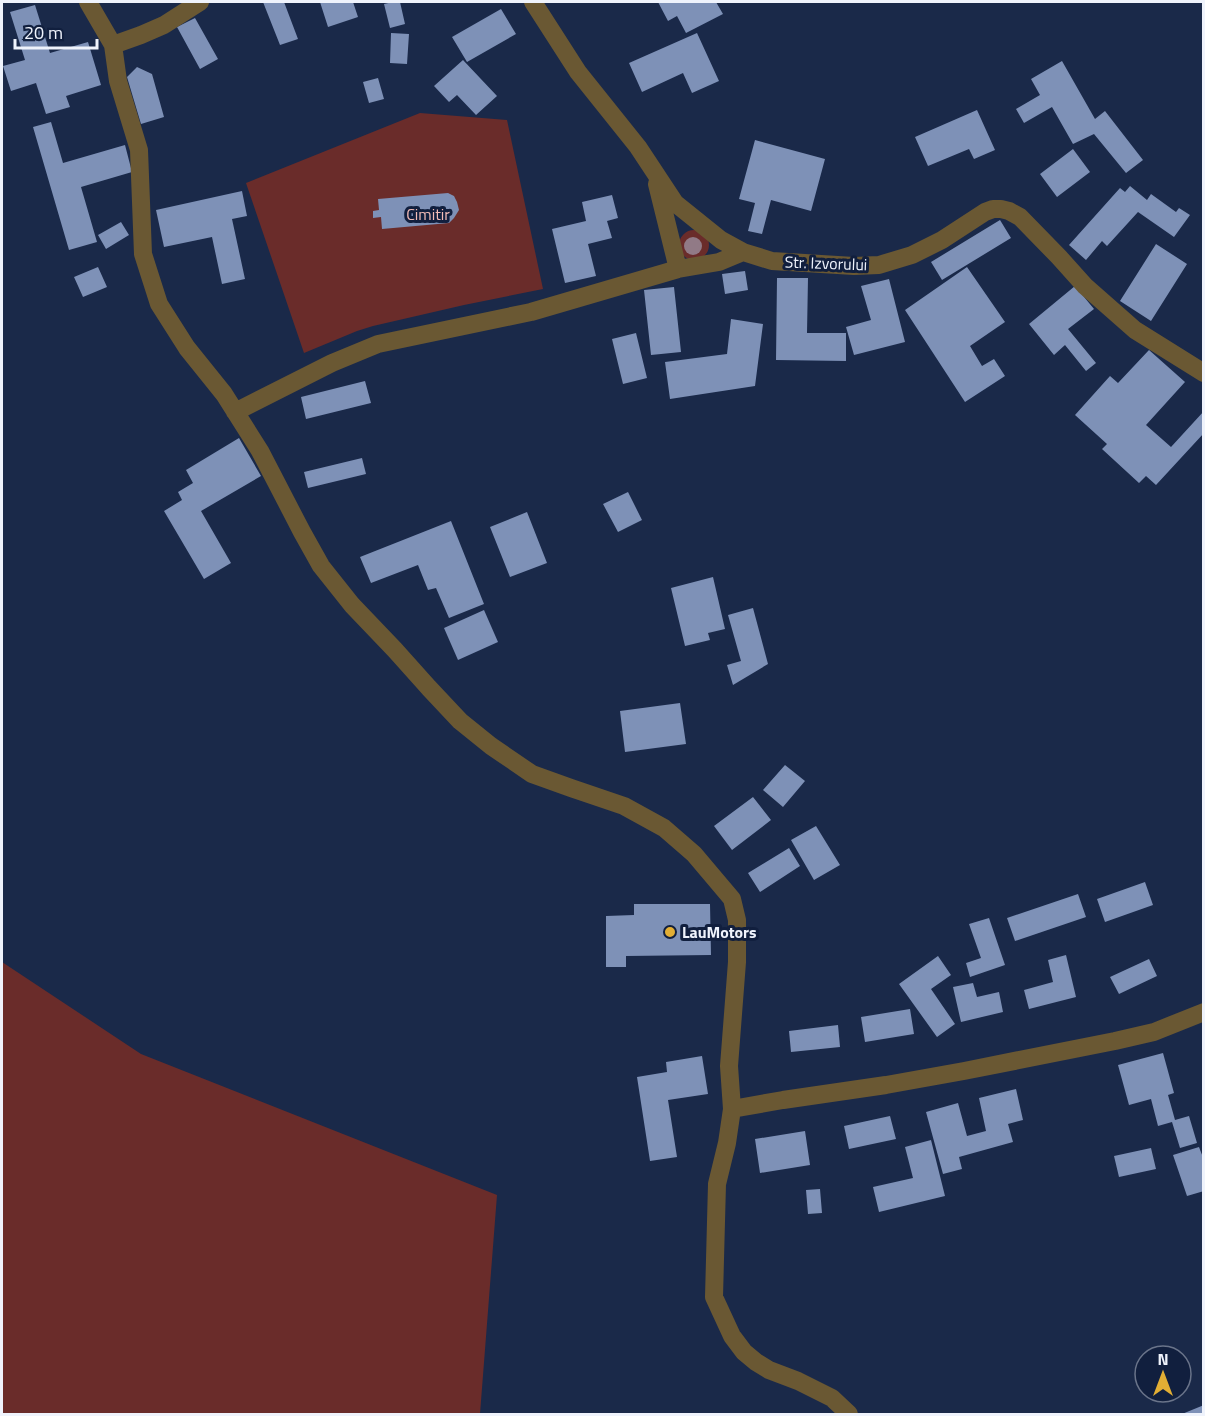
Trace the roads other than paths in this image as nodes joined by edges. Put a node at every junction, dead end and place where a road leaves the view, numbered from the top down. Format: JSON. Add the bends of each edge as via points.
{"nodes":[{"id":1,"x":88,"y":2,"type":"edge"},
{"id":2,"x":200,"y":2,"type":"edge"},
{"id":3,"x":533,"y":2,"type":"edge"},
{"id":4,"x":113,"y":45,"type":"junction"},
{"id":5,"x":653,"y":170,"type":"junction"},
{"id":6,"x":743,"y":252,"type":"junction"},
{"id":7,"x":678,"y":269,"type":"junction"},
{"id":8,"x":1203,"y":373,"type":"edge"},
{"id":9,"x":235,"y":412,"type":"junction"},
{"id":10,"x":1203,"y":1012,"type":"edge"},
{"id":11,"x":732,"y":1109,"type":"junction"},
{"id":12,"x":849,"y":1414,"type":"edge"}],
"edges":[{"from":1,"to":4,"type":"street"},
{"from":2,"to":4,"type":"street","via":[[164,25]]},
{"from":3,"to":5,"type":"street","name":"Str. Izvorului","via":[[578,72]]},
{"from":4,"to":9,"type":"street","via":[[118,81],[139,150],[143,254],[150,279],[159,304],[187,348]]},
{"from":5,"to":6,"type":"street","name":"Str. Izvorului","via":[[675,203],[721,240]]},
{"from":5,"to":7,"type":"street"},
{"from":6,"to":7,"type":"street","via":[[718,262]]},
{"from":6,"to":8,"type":"street","name":"Str. Izvorului","via":[[772,261],[879,265],[912,255],[985,212],[1009,211],[1020,217],[1085,286],[1135,330]]},
{"from":7,"to":9,"type":"street","via":[[531,312],[378,344]]},
{"from":9,"to":11,"type":"street","via":[[321,566],[351,605],[460,720],[532,774],[624,806],[664,828],[694,854],[732,899],[737,920],[729,1066]]},
{"from":10,"to":11,"type":"street","via":[[1154,1032],[1115,1041],[874,1087]]},
{"from":11,"to":12,"type":"street","via":[[717,1184],[714,1297],[732,1336],[750,1357],[769,1370],[832,1398]]}]}
